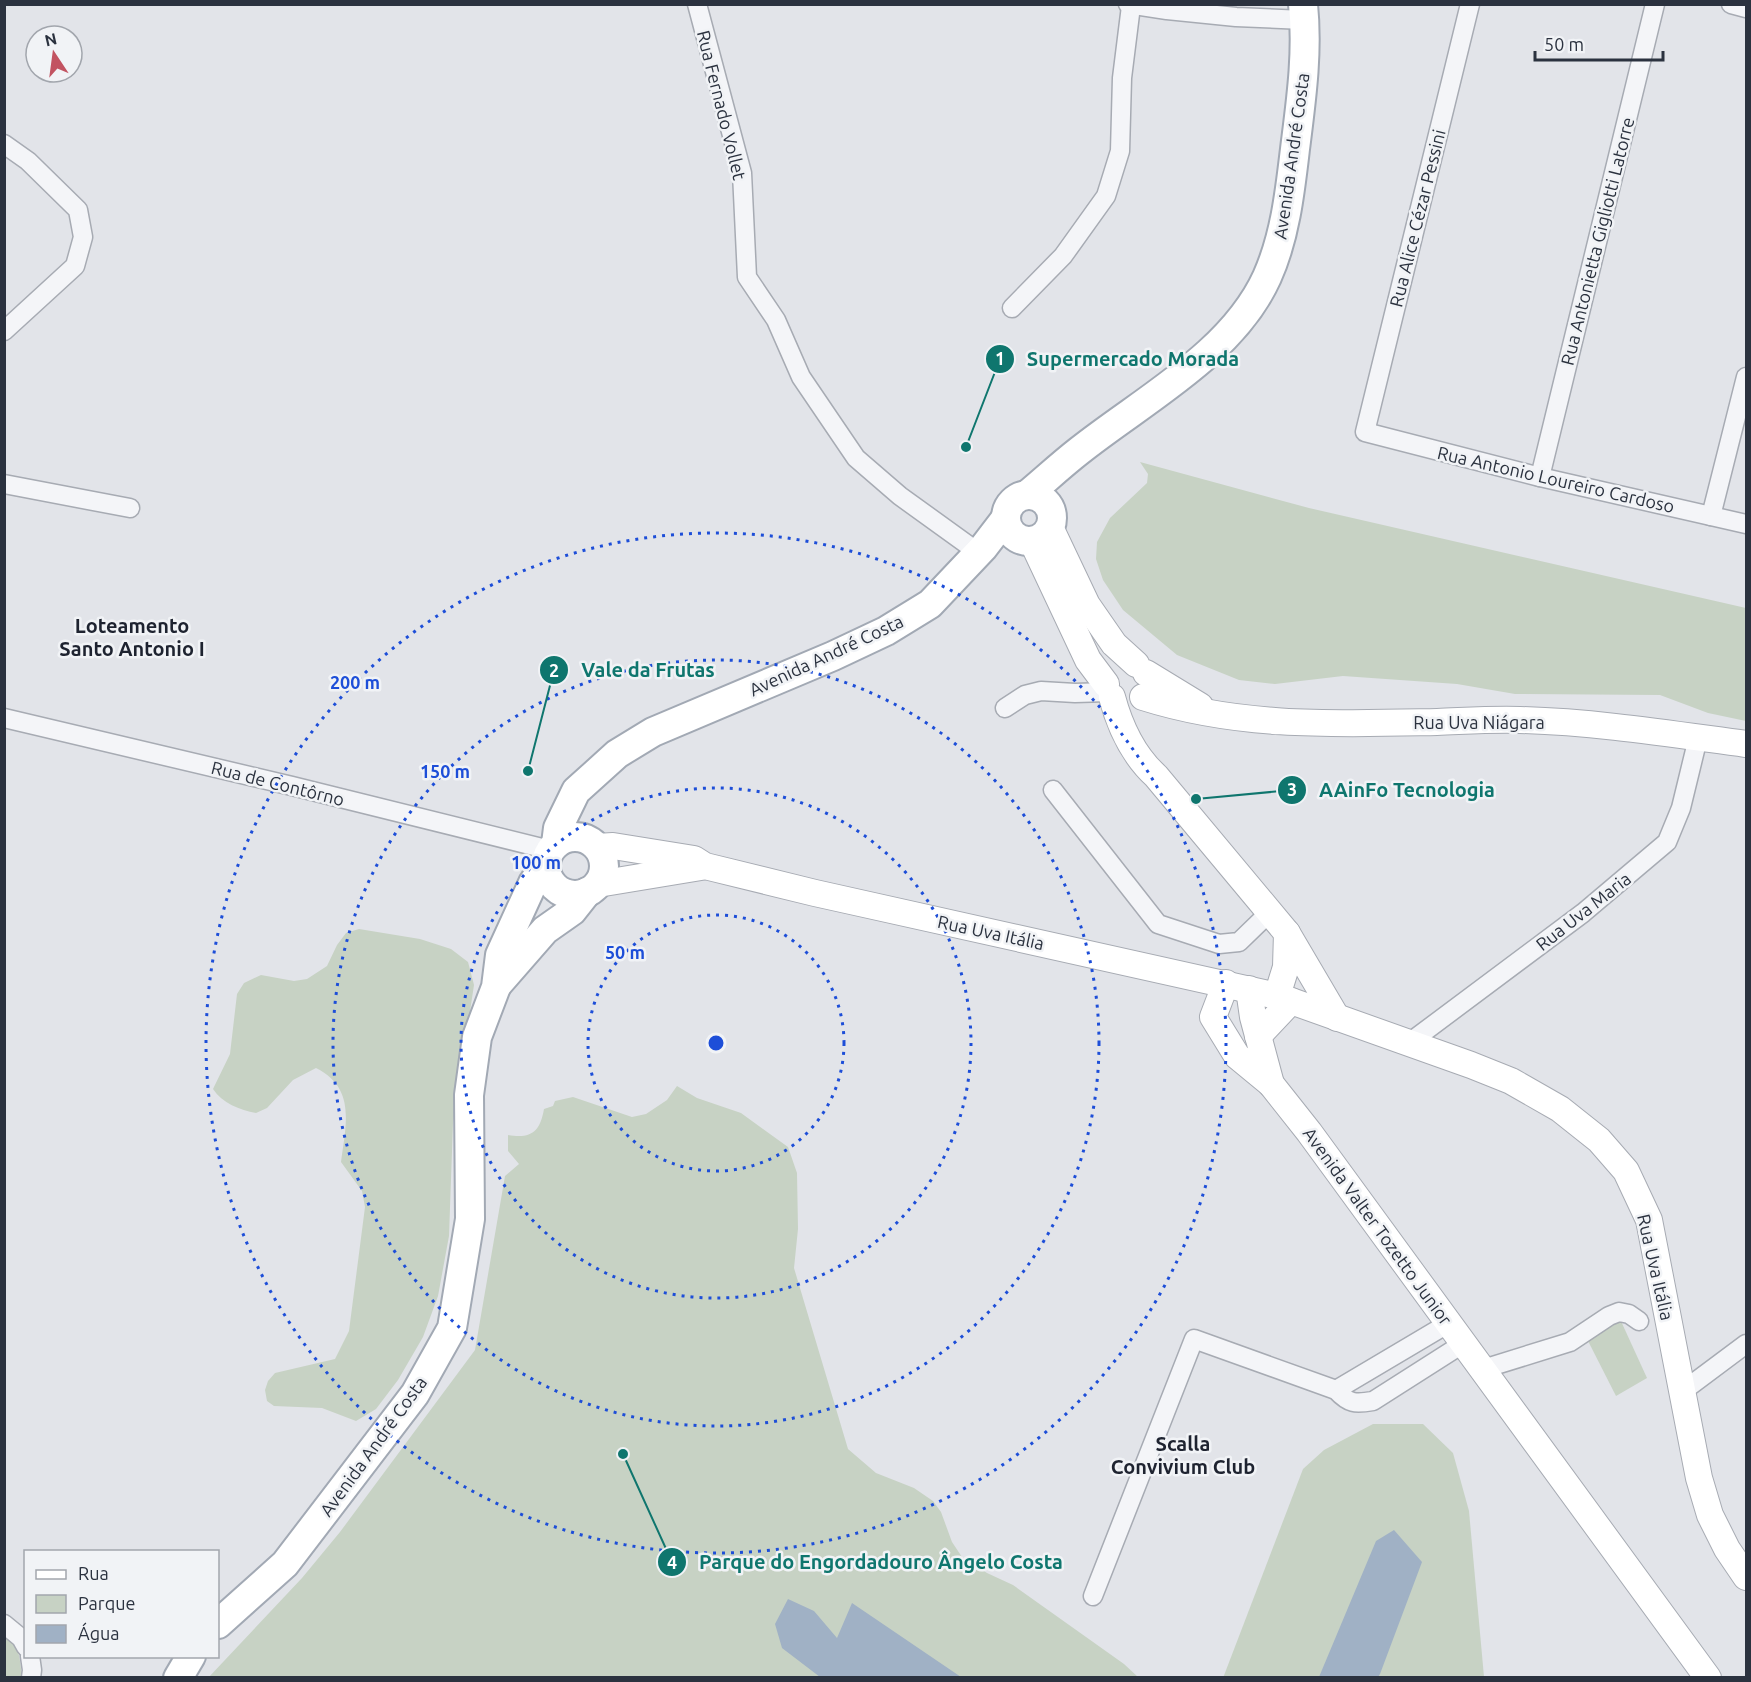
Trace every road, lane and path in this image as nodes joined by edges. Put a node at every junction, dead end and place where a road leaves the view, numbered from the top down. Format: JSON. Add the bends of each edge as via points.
{"nodes":[{"id":1,"x":697,"y":4,"type":"edge"},
{"id":2,"x":1470,"y":4,"type":"edge"},
{"id":3,"x":1655,"y":4,"type":"edge"},
{"id":4,"x":1731,"y":4,"type":"edge"},
{"id":5,"x":1130,"y":5,"type":"edge"},
{"id":6,"x":1746,"y":8,"type":"edge"},
{"id":7,"x":1304,"y":12,"type":"edge"},
{"id":8,"x":4,"y":144,"type":"edge"},
{"id":9,"x":1012,"y":308,"type":"dead end"},
{"id":10,"x":4,"y":331,"type":"edge"},
{"id":11,"x":1746,"y":376,"type":"edge"},
{"id":12,"x":1365,"y":432,"type":"joint"},
{"id":13,"x":1062,"y":466,"type":"junction"},
{"id":14,"x":1540,"y":477,"type":"junction"},
{"id":15,"x":4,"y":484,"type":"edge"},
{"id":16,"x":130,"y":508,"type":"dead end"},
{"id":17,"x":1711,"y":516,"type":"junction"},
{"id":18,"x":1746,"y":524,"type":"edge"},
{"id":19,"x":1031,"y":529,"type":"junction"},
{"id":20,"x":981,"y":550,"type":"junction"},
{"id":21,"x":1126,"y":687,"type":"junction"},
{"id":22,"x":1005,"y":708,"type":"dead end"},
{"id":23,"x":4,"y":718,"type":"edge"},
{"id":24,"x":1698,"y":738,"type":"junction"},
{"id":25,"x":1746,"y":744,"type":"edge"},
{"id":26,"x":591,"y":776,"type":"junction"},
{"id":27,"x":1053,"y":790,"type":"dead end"},
{"id":28,"x":594,"y":844,"type":"junction"},
{"id":29,"x":551,"y":853,"type":"junction"},
{"id":30,"x":705,"y":866,"type":"junction"},
{"id":31,"x":593,"y":888,"type":"junction"},
{"id":32,"x":1270,"y":912,"type":"junction"},
{"id":33,"x":1287,"y":933,"type":"junction"},
{"id":34,"x":1182,"y":974,"type":"junction"},
{"id":35,"x":1238,"y":986,"type":"junction"},
{"id":36,"x":496,"y":987,"type":"junction"},
{"id":37,"x":1284,"y":998,"type":"junction"},
{"id":38,"x":1213,"y":1017,"type":"junction"},
{"id":39,"x":1337,"y":1018,"type":"junction"},
{"id":40,"x":1258,"y":1036,"type":"junction"},
{"id":41,"x":1409,"y":1043,"type":"junction"},
{"id":42,"x":1271,"y":1084,"type":"junction"},
{"id":43,"x":1639,"y":1321,"type":"dead end"},
{"id":44,"x":1449,"y":1323,"type":"junction"},
{"id":45,"x":1464,"y":1343,"type":"junction"},
{"id":46,"x":1746,"y":1344,"type":"edge"},
{"id":47,"x":1483,"y":1369,"type":"junction"},
{"id":48,"x":1336,"y":1390,"type":"junction"},
{"id":49,"x":1683,"y":1391,"type":"junction"},
{"id":50,"x":1746,"y":1577,"type":"edge"},
{"id":51,"x":1093,"y":1596,"type":"dead end"},
{"id":52,"x":219,"y":1623,"type":"edge"},
{"id":53,"x":4,"y":1624,"type":"edge"},
{"id":54,"x":24,"y":1643,"type":"edge"},
{"id":55,"x":30,"y":1658,"type":"edge"},
{"id":56,"x":190,"y":1658,"type":"edge"},
{"id":57,"x":31,"y":1677,"type":"edge"},
{"id":58,"x":178,"y":1677,"type":"edge"},
{"id":59,"x":1708,"y":1677,"type":"edge"}],
"edges":[{"from":1,"to":20,"type":"street","name":"Rua Fernado Vollet","via":[[742,173],[747,277],[776,320],[801,377],[856,458],[900,496]]},
{"from":2,"to":12,"type":"street","name":"Rua Alice Cézar Pessini"},
{"from":3,"to":14,"type":"street","name":"Rua Antonietta Gigliotti Latorre"},
{"from":4,"to":6,"type":"street"},
{"from":5,"to":7,"type":"street","via":[[1236,17]]},
{"from":5,"to":9,"type":"street","via":[[1120,151],[1106,196],[1063,256]]},
{"from":7,"to":13,"type":"main road","name":"Avenida André Costa","via":[[1304,84],[1293,165],[1282,235],[1266,278],[1243,316],[1211,351]]},
{"from":8,"to":10,"type":"street","via":[[28,161],[78,210],[83,237],[75,266]]},
{"from":11,"to":17,"type":"street"},
{"from":12,"to":14,"type":"street","name":"Rua Antonio Loureiro Cardoso"},
{"from":13,"to":19,"type":"main road"},
{"from":13,"to":19,"type":"main road","name":"Avenida André Costa","via":[[1027,495],[1043,499],[1052,513]]},
{"from":14,"to":17,"type":"street","name":"Rua Antonio Loureiro Cardoso"},
{"from":15,"to":16,"type":"street"},
{"from":17,"to":18,"type":"street","name":"Rua Antonio Loureiro Cardoso"},
{"from":19,"to":20,"type":"main road","name":"Avenida André Costa"},
{"from":19,"to":21,"type":"street","name":"Rua Uva Niágara","via":[[1114,644]]},
{"from":19,"to":21,"type":"street","name":"Rua Uva Niágara","via":[[1088,660]]},
{"from":20,"to":26,"type":"main road","name":"Avenida André Costa","via":[[930,604],[886,631],[653,732],[616,754]]},
{"from":21,"to":22,"type":"street","via":[[1075,693],[1041,691],[1025,695]]},
{"from":21,"to":24,"type":"street","name":"Rua Uva Niágara","via":[[1211,713],[1271,722],[1518,719]]},
{"from":21,"to":32,"type":"street","via":[[1119,723],[1143,764]]},
{"from":23,"to":29,"type":"street","name":"Rua de Contôrno"},
{"from":24,"to":25,"type":"street","name":"Rua Uva Niágara"},
{"from":24,"to":41,"type":"street","name":"Rua Uva Maria","via":[[1681,808],[1667,842],[1583,913]]},
{"from":26,"to":28,"type":"main road","via":[[582,801]]},
{"from":26,"to":29,"type":"main road","name":"Avenida André Costa","via":[[576,791]]},
{"from":27,"to":32,"type":"street","via":[[1158,924],[1219,944],[1239,942]]},
{"from":28,"to":29,"type":"main road","via":[[579,837],[567,838]]},
{"from":28,"to":30,"type":"street","name":"Rua Uva Itália","via":[[694,859]]},
{"from":28,"to":31,"type":"main road","via":[[604,866],[603,875]]},
{"from":29,"to":31,"type":"main road","via":[[549,879],[559,890],[573,895]]},
{"from":29,"to":36,"type":"main road","name":"Avenida André Costa","via":[[532,883],[500,955]]},
{"from":30,"to":31,"type":"street","name":"Rua Uva Itália"},
{"from":30,"to":34,"type":"street","name":"Rua Uva Itália"},
{"from":31,"to":36,"type":"main road","name":"Avenida André Costa","via":[[545,930]]},
{"from":32,"to":33,"type":"street"},
{"from":33,"to":37,"type":"street"},
{"from":33,"to":39,"type":"street"},
{"from":34,"to":35,"type":"street","name":"Rua Uva Itália"},
{"from":34,"to":38,"type":"street","name":"Avenida Valter Tozetto Junior"},
{"from":35,"to":37,"type":"street","name":"Rua Uva Itália"},
{"from":35,"to":38,"type":"street"},
{"from":35,"to":40,"type":"street","name":"Avenida Valter Tozetto Junior"},
{"from":36,"to":52,"type":"main road","name":"Avenida André Costa","via":[[475,1048],[469,1095],[470,1219],[452,1328],[415,1394],[285,1564]]},
{"from":37,"to":39,"type":"street","name":"Rua Uva Itália"},
{"from":37,"to":40,"type":"street"},
{"from":38,"to":42,"type":"street","name":"Avenida Valter Tozetto Junior","via":[[1236,1056]]},
{"from":39,"to":41,"type":"street","name":"Rua Uva Itália"},
{"from":40,"to":42,"type":"street","name":"Avenida Valter Tozetto Junior"},
{"from":41,"to":49,"type":"street","name":"Rua Uva Itália","via":[[1511,1081],[1560,1109],[1599,1140],[1626,1171],[1649,1220]]},
{"from":42,"to":44,"type":"street","name":"Avenida Valter Tozetto Junior"},
{"from":43,"to":47,"type":"street","via":[[1619,1312],[1570,1342]]},
{"from":44,"to":45,"type":"street","name":"Avenida Valter Tozetto Junior"},
{"from":44,"to":48,"type":"street"},
{"from":45,"to":47,"type":"street","name":"Avenida Valter Tozetto Junior"},
{"from":45,"to":48,"type":"street","via":[[1373,1401],[1357,1404],[1344,1399]]},
{"from":46,"to":49,"type":"street"},
{"from":47,"to":59,"type":"street","name":"Avenida Valter Tozetto Junior"},
{"from":48,"to":51,"type":"street","via":[[1194,1340]]},
{"from":49,"to":50,"type":"street","name":"Rua Uva Itália","via":[[1710,1515]]},
{"from":53,"to":54,"type":"street"},
{"from":55,"to":57,"type":"street"},
{"from":56,"to":58,"type":"main road"}]}
